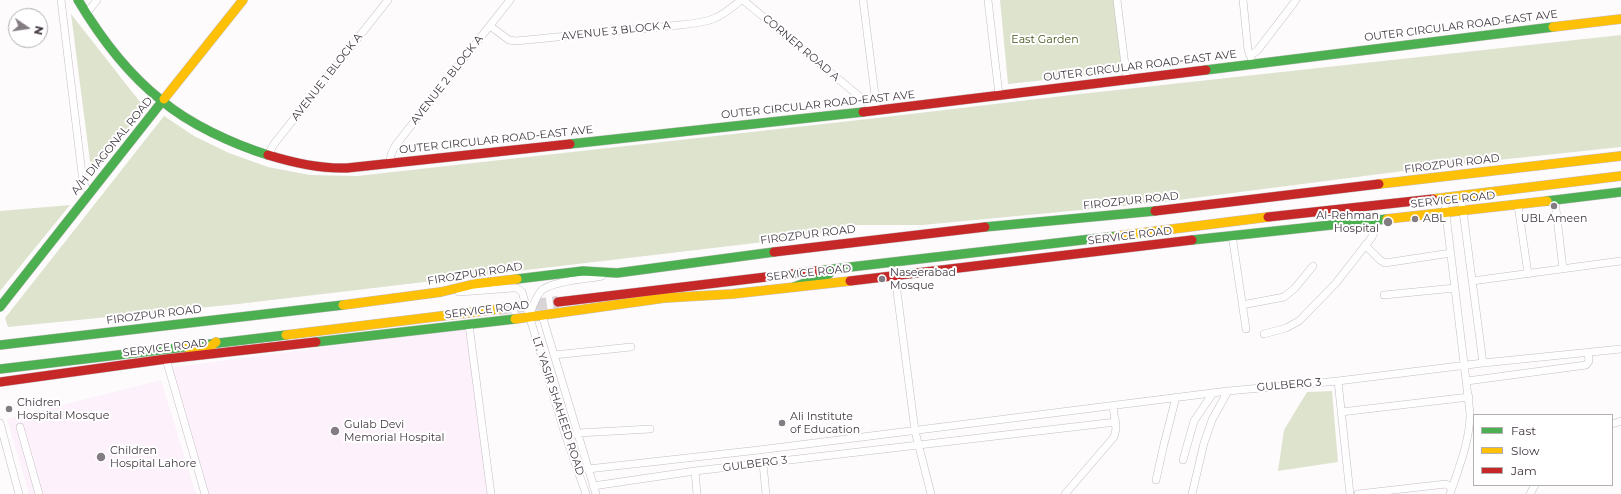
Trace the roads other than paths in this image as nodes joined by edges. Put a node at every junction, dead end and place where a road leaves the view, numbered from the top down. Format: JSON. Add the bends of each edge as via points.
{"nodes":[{"id":1,"x":60,"y":0,"type":"edge"},
{"id":2,"x":78,"y":0,"type":"edge"},
{"id":3,"x":97,"y":0,"type":"edge"},
{"id":4,"x":243,"y":0,"type":"edge"},
{"id":5,"x":388,"y":0,"type":"edge"},
{"id":6,"x":510,"y":0,"type":"edge"},
{"id":7,"x":742,"y":0,"type":"edge"},
{"id":8,"x":863,"y":0,"type":"edge"},
{"id":9,"x":988,"y":0,"type":"edge"},
{"id":10,"x":1117,"y":0,"type":"edge"},
{"id":11,"x":1243,"y":0,"type":"edge"},
{"id":12,"x":1296,"y":0,"type":"edge"},
{"id":13,"x":86,"y":14,"type":"junction"},
{"id":14,"x":1621,"y":19,"type":"edge"},
{"id":15,"x":490,"y":26,"type":"junction"},
{"id":16,"x":1252,"y":59,"type":"junction"},
{"id":17,"x":1127,"y":80,"type":"junction"},
{"id":18,"x":999,"y":95,"type":"junction"},
{"id":19,"x":163,"y":102,"type":"junction"},
{"id":20,"x":877,"y":111,"type":"junction"},
{"id":21,"x":268,"y":155,"type":"junction"},
{"id":22,"x":1621,"y":156,"type":"edge"},
{"id":23,"x":390,"y":163,"type":"junction"},
{"id":24,"x":1621,"y":176,"type":"edge"},
{"id":25,"x":90,"y":191,"type":"junction"},
{"id":26,"x":1621,"y":192,"type":"edge"},
{"id":27,"x":1461,"y":196,"type":"junction"},
{"id":28,"x":1444,"y":198,"type":"junction"},
{"id":29,"x":1555,"y":201,"type":"junction"},
{"id":30,"x":1518,"y":205,"type":"junction"},
{"id":31,"x":1463,"y":211,"type":"junction"},
{"id":32,"x":1446,"y":212,"type":"junction"},
{"id":33,"x":1377,"y":220,"type":"junction"},
{"id":34,"x":1232,"y":235,"type":"junction"},
{"id":35,"x":1365,"y":245,"type":"junction"},
{"id":36,"x":1451,"y":253,"type":"junction"},
{"id":37,"x":1621,"y":261,"type":"edge"},
{"id":38,"x":1313,"y":266,"type":"dead end"},
{"id":39,"x":845,"y":268,"type":"junction"},
{"id":40,"x":1563,"y":269,"type":"junction"},
{"id":41,"x":617,"y":273,"type":"junction"},
{"id":42,"x":1528,"y":274,"type":"junction"},
{"id":43,"x":895,"y":276,"type":"junction"},
{"id":44,"x":1472,"y":281,"type":"junction"},
{"id":45,"x":794,"y":287,"type":"junction"},
{"id":46,"x":1455,"y":288,"type":"junction"},
{"id":47,"x":441,"y":292,"type":"junction"},
{"id":48,"x":1384,"y":295,"type":"dead end"},
{"id":49,"x":558,"y":302,"type":"tunnel mouth"},
{"id":50,"x":1242,"y":305,"type":"junction"},
{"id":51,"x":0,"y":307,"type":"edge"},
{"id":52,"x":499,"y":309,"type":"tunnel mouth"},
{"id":53,"x":542,"y":316,"type":"junction"},
{"id":54,"x":529,"y":317,"type":"junction"},
{"id":55,"x":470,"y":325,"type":"junction"},
{"id":56,"x":1246,"y":329,"type":"dead end"},
{"id":57,"x":1264,"y":334,"type":"dead end"},
{"id":58,"x":216,"y":342,"type":"junction"},
{"id":59,"x":537,"y":343,"type":"junction"},
{"id":60,"x":1,"y":344,"type":"edge"},
{"id":61,"x":550,"y":344,"type":"junction"},
{"id":62,"x":186,"y":346,"type":"junction"},
{"id":63,"x":632,"y":347,"type":"dead end"},
{"id":64,"x":1621,"y":349,"type":"edge"},
{"id":65,"x":1588,"y":352,"type":"junction"},
{"id":66,"x":200,"y":355,"type":"junction"},
{"id":67,"x":554,"y":355,"type":"junction"},
{"id":68,"x":166,"y":359,"type":"junction"},
{"id":69,"x":1483,"y":362,"type":"junction"},
{"id":70,"x":556,"y":364,"type":"junction"},
{"id":71,"x":1465,"y":364,"type":"junction"},
{"id":72,"x":0,"y":368,"type":"edge"},
{"id":73,"x":545,"y":370,"type":"junction"},
{"id":74,"x":1338,"y":381,"type":"junction"},
{"id":75,"x":1467,"y":381,"type":"junction"},
{"id":76,"x":0,"y":382,"type":"edge"},
{"id":77,"x":1228,"y":391,"type":"junction"},
{"id":78,"x":1213,"y":393,"type":"junction"},
{"id":79,"x":1176,"y":397,"type":"junction"},
{"id":80,"x":1470,"y":397,"type":"junction"},
{"id":81,"x":1113,"y":406,"type":"junction"},
{"id":82,"x":1341,"y":412,"type":"junction"},
{"id":83,"x":1116,"y":422,"type":"junction"},
{"id":84,"x":20,"y":427,"type":"dead end"},
{"id":85,"x":1,"y":428,"type":"edge"},
{"id":86,"x":650,"y":429,"type":"dead end"},
{"id":87,"x":915,"y":431,"type":"junction"},
{"id":88,"x":578,"y":433,"type":"junction"},
{"id":89,"x":566,"y":437,"type":"junction"},
{"id":90,"x":918,"y":446,"type":"junction"},
{"id":91,"x":1183,"y":460,"type":"dead end"},
{"id":92,"x":763,"y":464,"type":"junction"},
{"id":93,"x":588,"y":469,"type":"junction"},
{"id":94,"x":695,"y":472,"type":"junction"},
{"id":95,"x":1156,"y":480,"type":"dead end"},
{"id":96,"x":593,"y":486,"type":"junction"},
{"id":97,"x":1451,"y":491,"type":"edge"},
{"id":98,"x":19,"y":494,"type":"edge"},
{"id":99,"x":40,"y":494,"type":"edge"},
{"id":100,"x":205,"y":494,"type":"edge"},
{"id":101,"x":491,"y":494,"type":"edge"},
{"id":102,"x":586,"y":494,"type":"edge"},
{"id":103,"x":596,"y":494,"type":"edge"},
{"id":104,"x":698,"y":494,"type":"edge"},
{"id":105,"x":766,"y":494,"type":"edge"},
{"id":106,"x":931,"y":494,"type":"edge"},
{"id":107,"x":1065,"y":494,"type":"edge"},
{"id":108,"x":1192,"y":494,"type":"edge"},
{"id":109,"x":1350,"y":494,"type":"edge"},
{"id":110,"x":1358,"y":494,"type":"edge"}],
"edges":[{"from":1,"to":25,"type":"street","via":[[84,182]]},
{"from":2,"to":13,"type":"street","name":"OUTER CIRCULAR ROAD-EAST AVE"},
{"from":3,"to":13,"type":"street"},
{"from":4,"to":19,"type":"street","name":"A/H DIAGONAL ROAD"},
{"from":5,"to":21,"type":"street","name":"AVENUE 1 BLOCK A"},
{"from":6,"to":15,"type":"street","name":"AVENUE 2 BLOCK A"},
{"from":7,"to":15,"type":"street","name":"AVENUE 3 BLOCK A","via":[[717,18],[692,24],[516,42]]},
{"from":7,"to":20,"type":"street","name":"CORNER ROAD A"},
{"from":8,"to":20,"type":"street"},
{"from":9,"to":18,"type":"street"},
{"from":10,"to":17,"type":"street"},
{"from":11,"to":16,"type":"street","via":[[1248,50]]},
{"from":12,"to":16,"type":"street"},
{"from":13,"to":19,"type":"street","name":"OUTER CIRCULAR ROAD-EAST AVE","via":[[118,56]]},
{"from":14,"to":16,"type":"street","name":"OUTER CIRCULAR ROAD-EAST AVE"},
{"from":15,"to":23,"type":"street","name":"AVENUE 2 BLOCK A","via":[[395,146]]},
{"from":16,"to":17,"type":"street","name":"OUTER CIRCULAR ROAD-EAST AVE"},
{"from":17,"to":18,"type":"street","name":"OUTER CIRCULAR ROAD-EAST AVE"},
{"from":18,"to":20,"type":"street","name":"OUTER CIRCULAR ROAD-EAST AVE"},
{"from":19,"to":21,"type":"street","name":"OUTER CIRCULAR ROAD-EAST AVE","via":[[212,133]]},
{"from":19,"to":25,"type":"street","name":"A/H DIAGONAL ROAD"},
{"from":20,"to":23,"type":"street","name":"OUTER CIRCULAR ROAD-EAST AVE"},
{"from":21,"to":23,"type":"street","name":"OUTER CIRCULAR ROAD-EAST AVE","via":[[332,168],[359,168]]},
{"from":22,"to":41,"type":"street","name":"FIROZPUR ROAD","via":[[1127,214],[851,242]]},
{"from":24,"to":27,"type":"street"},
{"from":25,"to":51,"type":"street","name":"A/H DIAGONAL ROAD"},
{"from":26,"to":29,"type":"street","name":"SERVICE ROAD"},
{"from":27,"to":28,"type":"street"},
{"from":27,"to":31,"type":"street"},
{"from":28,"to":32,"type":"street"},
{"from":28,"to":39,"type":"street"},
{"from":29,"to":30,"type":"street","name":"SERVICE ROAD"},
{"from":29,"to":40,"type":"street"},
{"from":30,"to":31,"type":"street","name":"SERVICE ROAD"},
{"from":30,"to":42,"type":"street"},
{"from":31,"to":32,"type":"street","name":"SERVICE ROAD"},
{"from":31,"to":44,"type":"street"},
{"from":32,"to":33,"type":"street","name":"SERVICE ROAD"},
{"from":32,"to":36,"type":"street"},
{"from":33,"to":34,"type":"street","name":"SERVICE ROAD"},
{"from":33,"to":35,"type":"street","via":[[1372,237]]},
{"from":34,"to":43,"type":"street","name":"SERVICE ROAD"},
{"from":34,"to":50,"type":"street"},
{"from":35,"to":36,"type":"street","via":[[1385,263]]},
{"from":35,"to":57,"type":"street","via":[[1336,282],[1299,321],[1286,328]]},
{"from":36,"to":46,"type":"street"},
{"from":37,"to":40,"type":"street"},
{"from":38,"to":50,"type":"street","via":[[1284,297]]},
{"from":39,"to":45,"type":"street"},
{"from":39,"to":49,"type":"street"},
{"from":40,"to":42,"type":"street"},
{"from":41,"to":47,"type":"street","name":"FIROZPUR ROAD","via":[[583,271],[474,284]]},
{"from":41,"to":54,"type":"street","via":[[546,288],[539,294]]},
{"from":42,"to":44,"type":"street"},
{"from":43,"to":45,"type":"street","name":"SERVICE ROAD"},
{"from":43,"to":87,"type":"street"},
{"from":44,"to":69,"type":"street"},
{"from":45,"to":53,"type":"street","name":"SERVICE ROAD","via":[[664,298]]},
{"from":46,"to":48,"type":"street"},
{"from":46,"to":71,"type":"street"},
{"from":47,"to":54,"type":"street","name":"LT. YASIR SHAHEED ROAD","via":[[517,288],[523,294]]},
{"from":47,"to":60,"type":"street","name":"FIROZPUR ROAD","via":[[289,312]]},
{"from":50,"to":56,"type":"street"},
{"from":52,"to":58,"type":"street"},
{"from":53,"to":54,"type":"street","name":"SERVICE ROAD"},
{"from":53,"to":61,"type":"street"},
{"from":54,"to":55,"type":"street","name":"SERVICE ROAD"},
{"from":54,"to":59,"type":"street","name":"LT. YASIR SHAHEED ROAD"},
{"from":55,"to":66,"type":"street","name":"SERVICE ROAD"},
{"from":55,"to":101,"type":"street"},
{"from":58,"to":62,"type":"street"},
{"from":58,"to":66,"type":"street"},
{"from":59,"to":61,"type":"street"},
{"from":59,"to":73,"type":"street","name":"LT. YASIR SHAHEED ROAD"},
{"from":61,"to":67,"type":"street"},
{"from":62,"to":66,"type":"street"},
{"from":62,"to":72,"type":"street"},
{"from":63,"to":67,"type":"street"},
{"from":64,"to":65,"type":"street","name":"GULBERG 3"},
{"from":65,"to":69,"type":"street","name":"GULBERG 3"},
{"from":65,"to":75,"type":"street","via":[[1589,361],[1586,365]]},
{"from":66,"to":68,"type":"street","name":"SERVICE ROAD"},
{"from":67,"to":70,"type":"street"},
{"from":68,"to":76,"type":"street","name":"SERVICE ROAD"},
{"from":68,"to":100,"type":"street"},
{"from":69,"to":71,"type":"street","name":"GULBERG 3"},
{"from":70,"to":73,"type":"street"},
{"from":70,"to":88,"type":"street"},
{"from":71,"to":74,"type":"street","name":"GULBERG 3"},
{"from":71,"to":75,"type":"street"},
{"from":73,"to":89,"type":"street","name":"LT. YASIR SHAHEED ROAD"},
{"from":74,"to":77,"type":"street","name":"GULBERG 3"},
{"from":74,"to":82,"type":"street"},
{"from":75,"to":80,"type":"street"},
{"from":77,"to":78,"type":"street","name":"GULBERG 3"},
{"from":77,"to":108,"type":"street","via":[[1212,420]]},
{"from":78,"to":79,"type":"street","name":"GULBERG 3"},
{"from":78,"to":91,"type":"street","via":[[1194,422]]},
{"from":79,"to":81,"type":"street","name":"GULBERG 3"},
{"from":79,"to":95,"type":"street"},
{"from":80,"to":82,"type":"street"},
{"from":80,"to":97,"type":"street","via":[[1468,436]]},
{"from":81,"to":83,"type":"street"},
{"from":81,"to":87,"type":"street","name":"GULBERG 3"},
{"from":82,"to":109,"type":"street"},
{"from":83,"to":90,"type":"street","name":"GULBERG 3"},
{"from":83,"to":107,"type":"street","via":[[1114,437]]},
{"from":84,"to":99,"type":"street"},
{"from":85,"to":98,"type":"street"},
{"from":86,"to":88,"type":"street"},
{"from":87,"to":90,"type":"street"},
{"from":87,"to":93,"type":"street","name":"GULBERG 3"},
{"from":88,"to":89,"type":"street"},
{"from":88,"to":93,"type":"street"},
{"from":89,"to":102,"type":"street","name":"LT. YASIR SHAHEED ROAD"},
{"from":90,"to":92,"type":"street","name":"GULBERG 3"},
{"from":90,"to":106,"type":"street"},
{"from":92,"to":94,"type":"street","name":"GULBERG 3"},
{"from":92,"to":105,"type":"street"},
{"from":93,"to":96,"type":"street"},
{"from":94,"to":96,"type":"street","name":"GULBERG 3"},
{"from":94,"to":104,"type":"street"},
{"from":96,"to":103,"type":"street"},
{"from":97,"to":110,"type":"street","via":[[1446,484]]}]}
